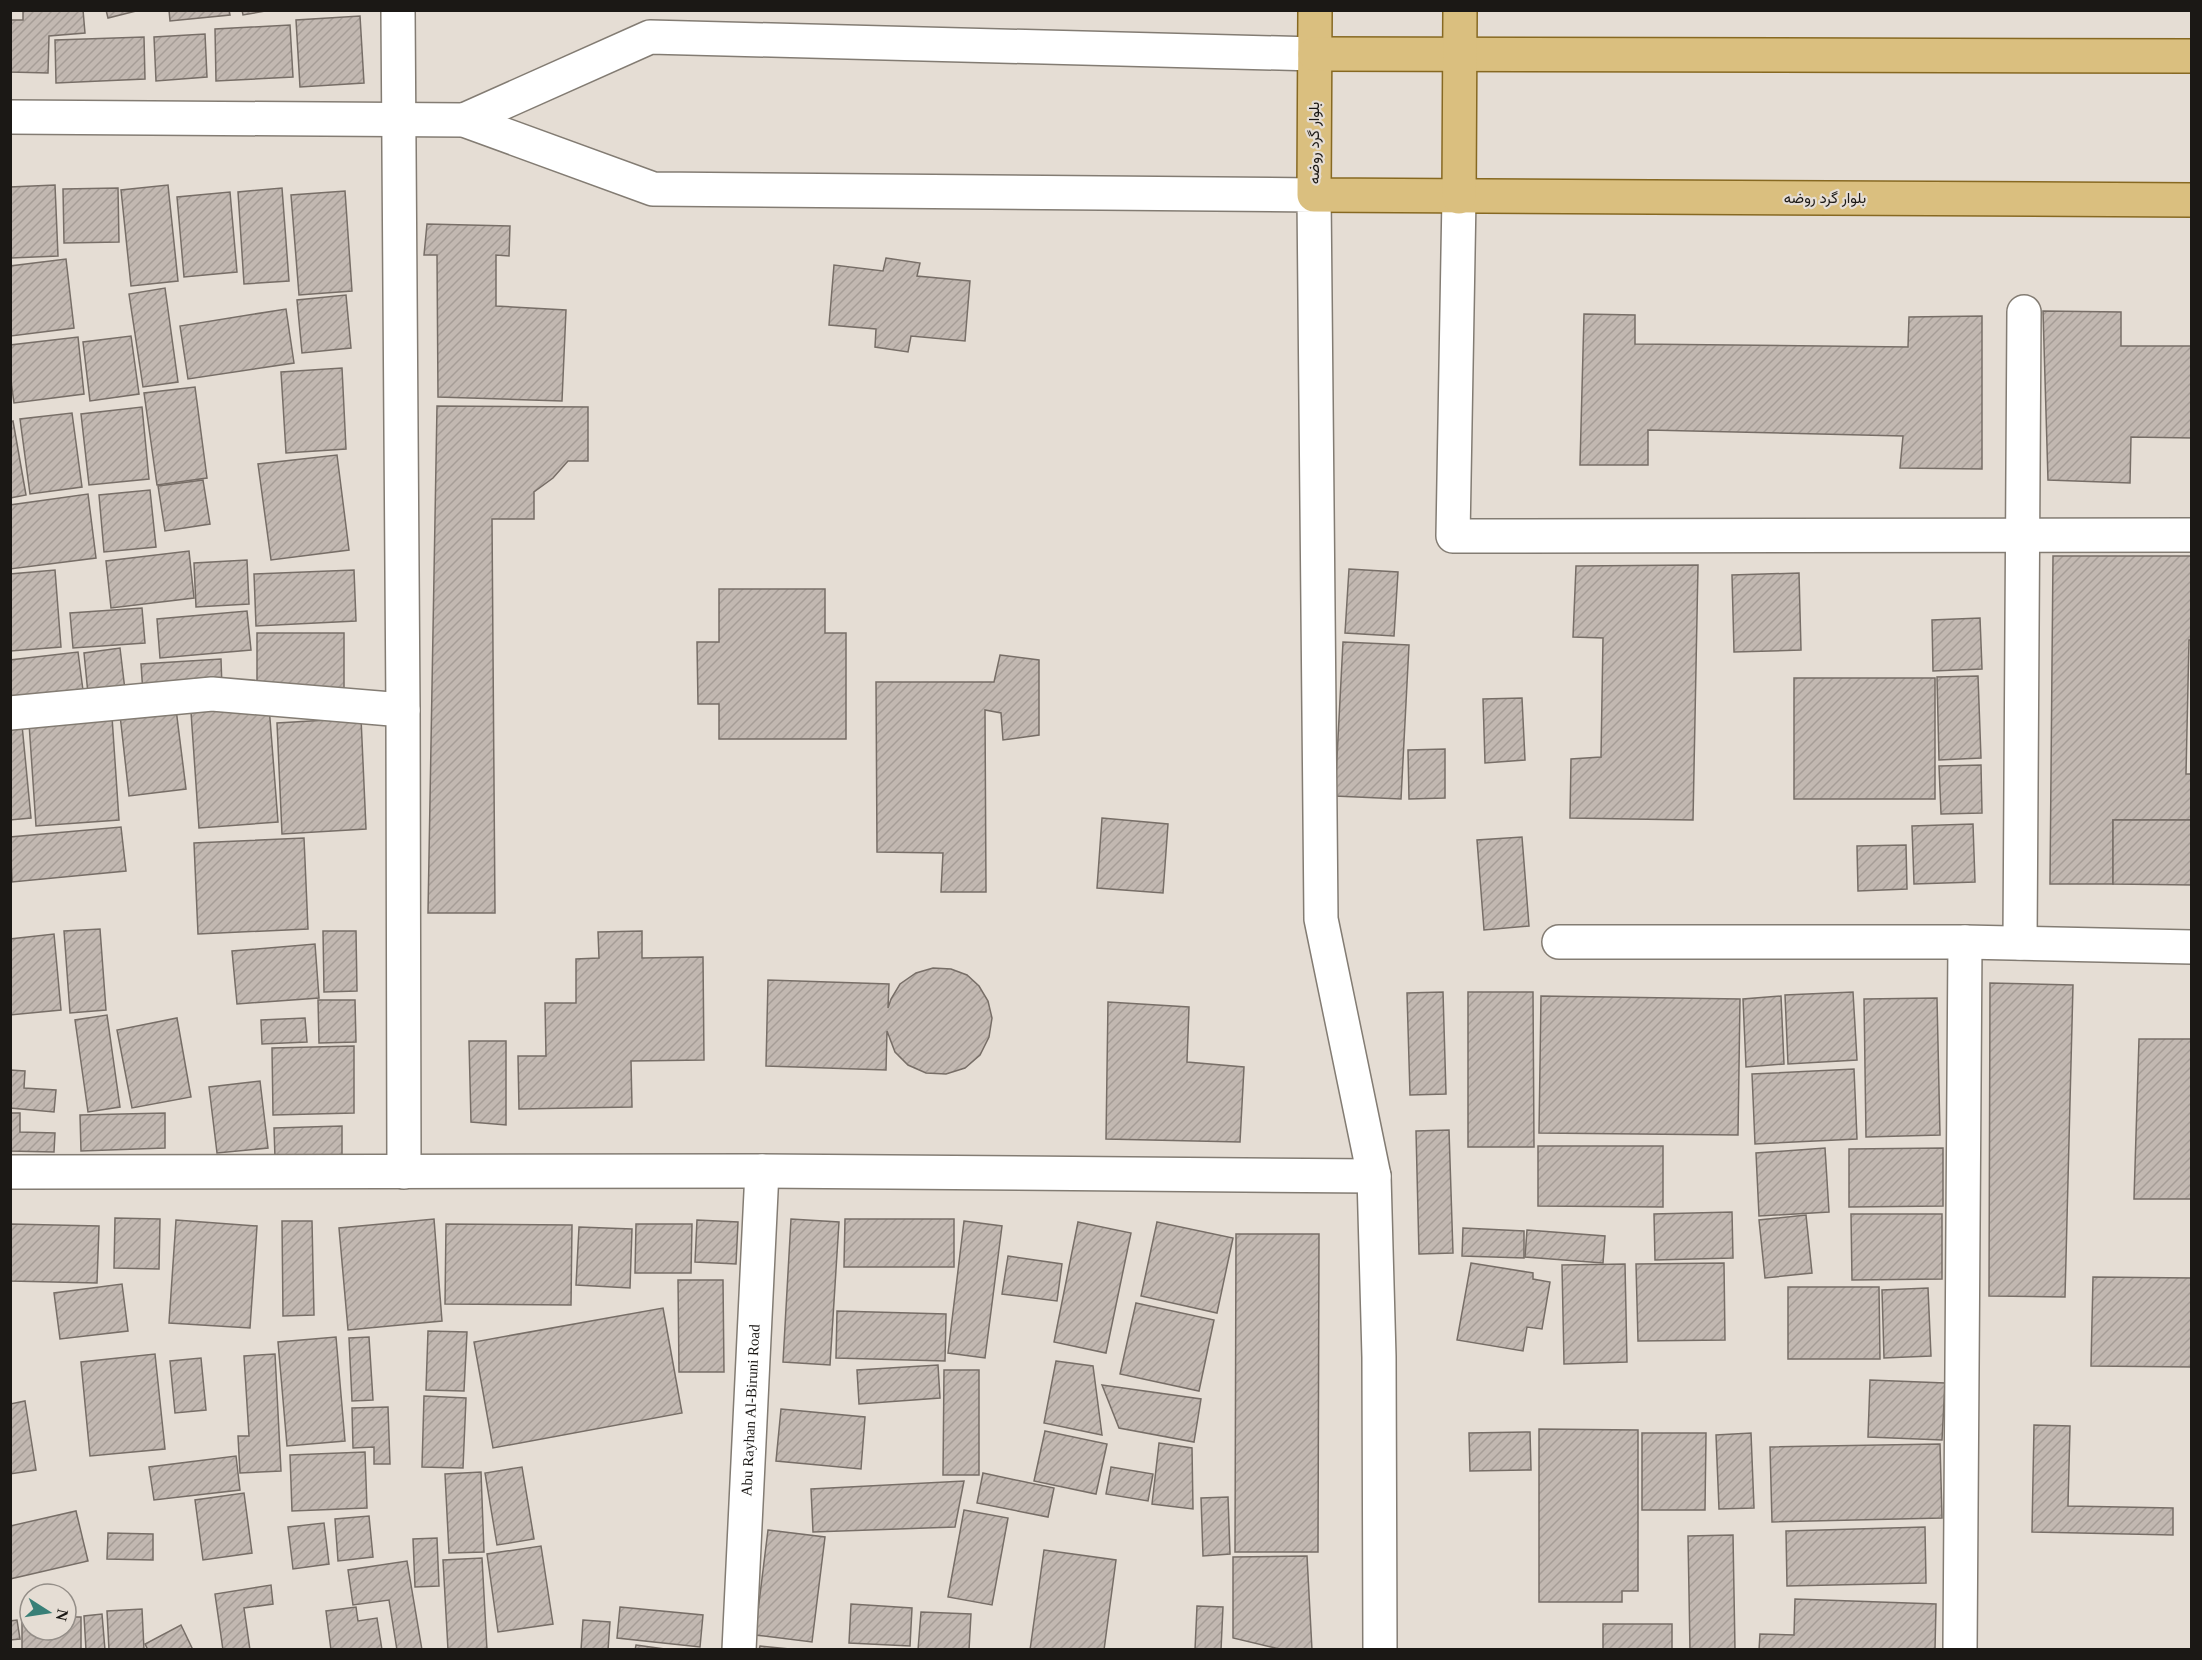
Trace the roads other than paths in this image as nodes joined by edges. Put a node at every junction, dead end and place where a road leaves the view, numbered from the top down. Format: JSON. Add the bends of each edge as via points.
{"nodes":[{"id":1,"x":398,"y":10,"type":"edge"},
{"id":2,"x":1315,"y":10,"type":"edge"},
{"id":3,"x":1460,"y":10,"type":"edge"},
{"id":4,"x":1315,"y":54,"type":"junction"},
{"id":5,"x":1460,"y":54,"type":"junction"},
{"id":6,"x":2192,"y":56,"type":"edge"},
{"id":7,"x":10,"y":117,"type":"edge"},
{"id":8,"x":398,"y":120,"type":"junction"},
{"id":9,"x":464,"y":120,"type":"junction"},
{"id":10,"x":1314,"y":195,"type":"junction"},
{"id":11,"x":1459,"y":196,"type":"junction"},
{"id":12,"x":2192,"y":200,"type":"edge"},
{"id":13,"x":2024,"y":312,"type":"dead end"},
{"id":14,"x":2192,"y":535,"type":"edge"},
{"id":15,"x":2023,"y":536,"type":"junction"},
{"id":16,"x":403,"y":710,"type":"junction"},
{"id":17,"x":10,"y":713,"type":"edge"},
{"id":18,"x":1559,"y":942,"type":"dead end"},
{"id":19,"x":1965,"y":942,"type":"junction"},
{"id":20,"x":2020,"y":943,"type":"junction"},
{"id":21,"x":2192,"y":947,"type":"edge"},
{"id":22,"x":762,"y":1171,"type":"junction"},
{"id":23,"x":10,"y":1172,"type":"edge"},
{"id":24,"x":404,"y":1172,"type":"junction"},
{"id":25,"x":1374,"y":1176,"type":"junction"},
{"id":26,"x":739,"y":1650,"type":"edge"},
{"id":27,"x":1380,"y":1650,"type":"edge"},
{"id":28,"x":1960,"y":1650,"type":"edge"}],
"edges":[{"from":1,"to":8,"type":"street"},
{"from":2,"to":4,"type":"main road","name":"بلوار گرد روضه"},
{"from":3,"to":5,"type":"main road"},
{"from":4,"to":5,"type":"main road"},
{"from":4,"to":9,"type":"street","via":[[650,37]]},
{"from":4,"to":10,"type":"main road","name":"بلوار گرد روضه"},
{"from":5,"to":6,"type":"main road"},
{"from":5,"to":11,"type":"main road"},
{"from":7,"to":8,"type":"street"},
{"from":8,"to":9,"type":"street"},
{"from":8,"to":16,"type":"street"},
{"from":9,"to":10,"type":"street","via":[[653,189]]},
{"from":10,"to":11,"type":"main road","name":"بلوار گرد روضه"},
{"from":10,"to":25,"type":"street","via":[[1321,919]]},
{"from":11,"to":12,"type":"main road","name":"بلوار گرد روضه"},
{"from":11,"to":15,"type":"street","via":[[1453,536]]},
{"from":13,"to":15,"type":"street"},
{"from":14,"to":15,"type":"street"},
{"from":15,"to":20,"type":"street"},
{"from":16,"to":17,"type":"street","via":[[212,694]]},
{"from":16,"to":24,"type":"street"},
{"from":18,"to":19,"type":"street"},
{"from":19,"to":20,"type":"street"},
{"from":19,"to":28,"type":"street"},
{"from":20,"to":21,"type":"street"},
{"from":22,"to":24,"type":"street"},
{"from":22,"to":25,"type":"street"},
{"from":22,"to":26,"type":"street","name":"Abu Rayhan Al-Biruni Road"},
{"from":23,"to":24,"type":"street"},
{"from":25,"to":27,"type":"street"}]}
